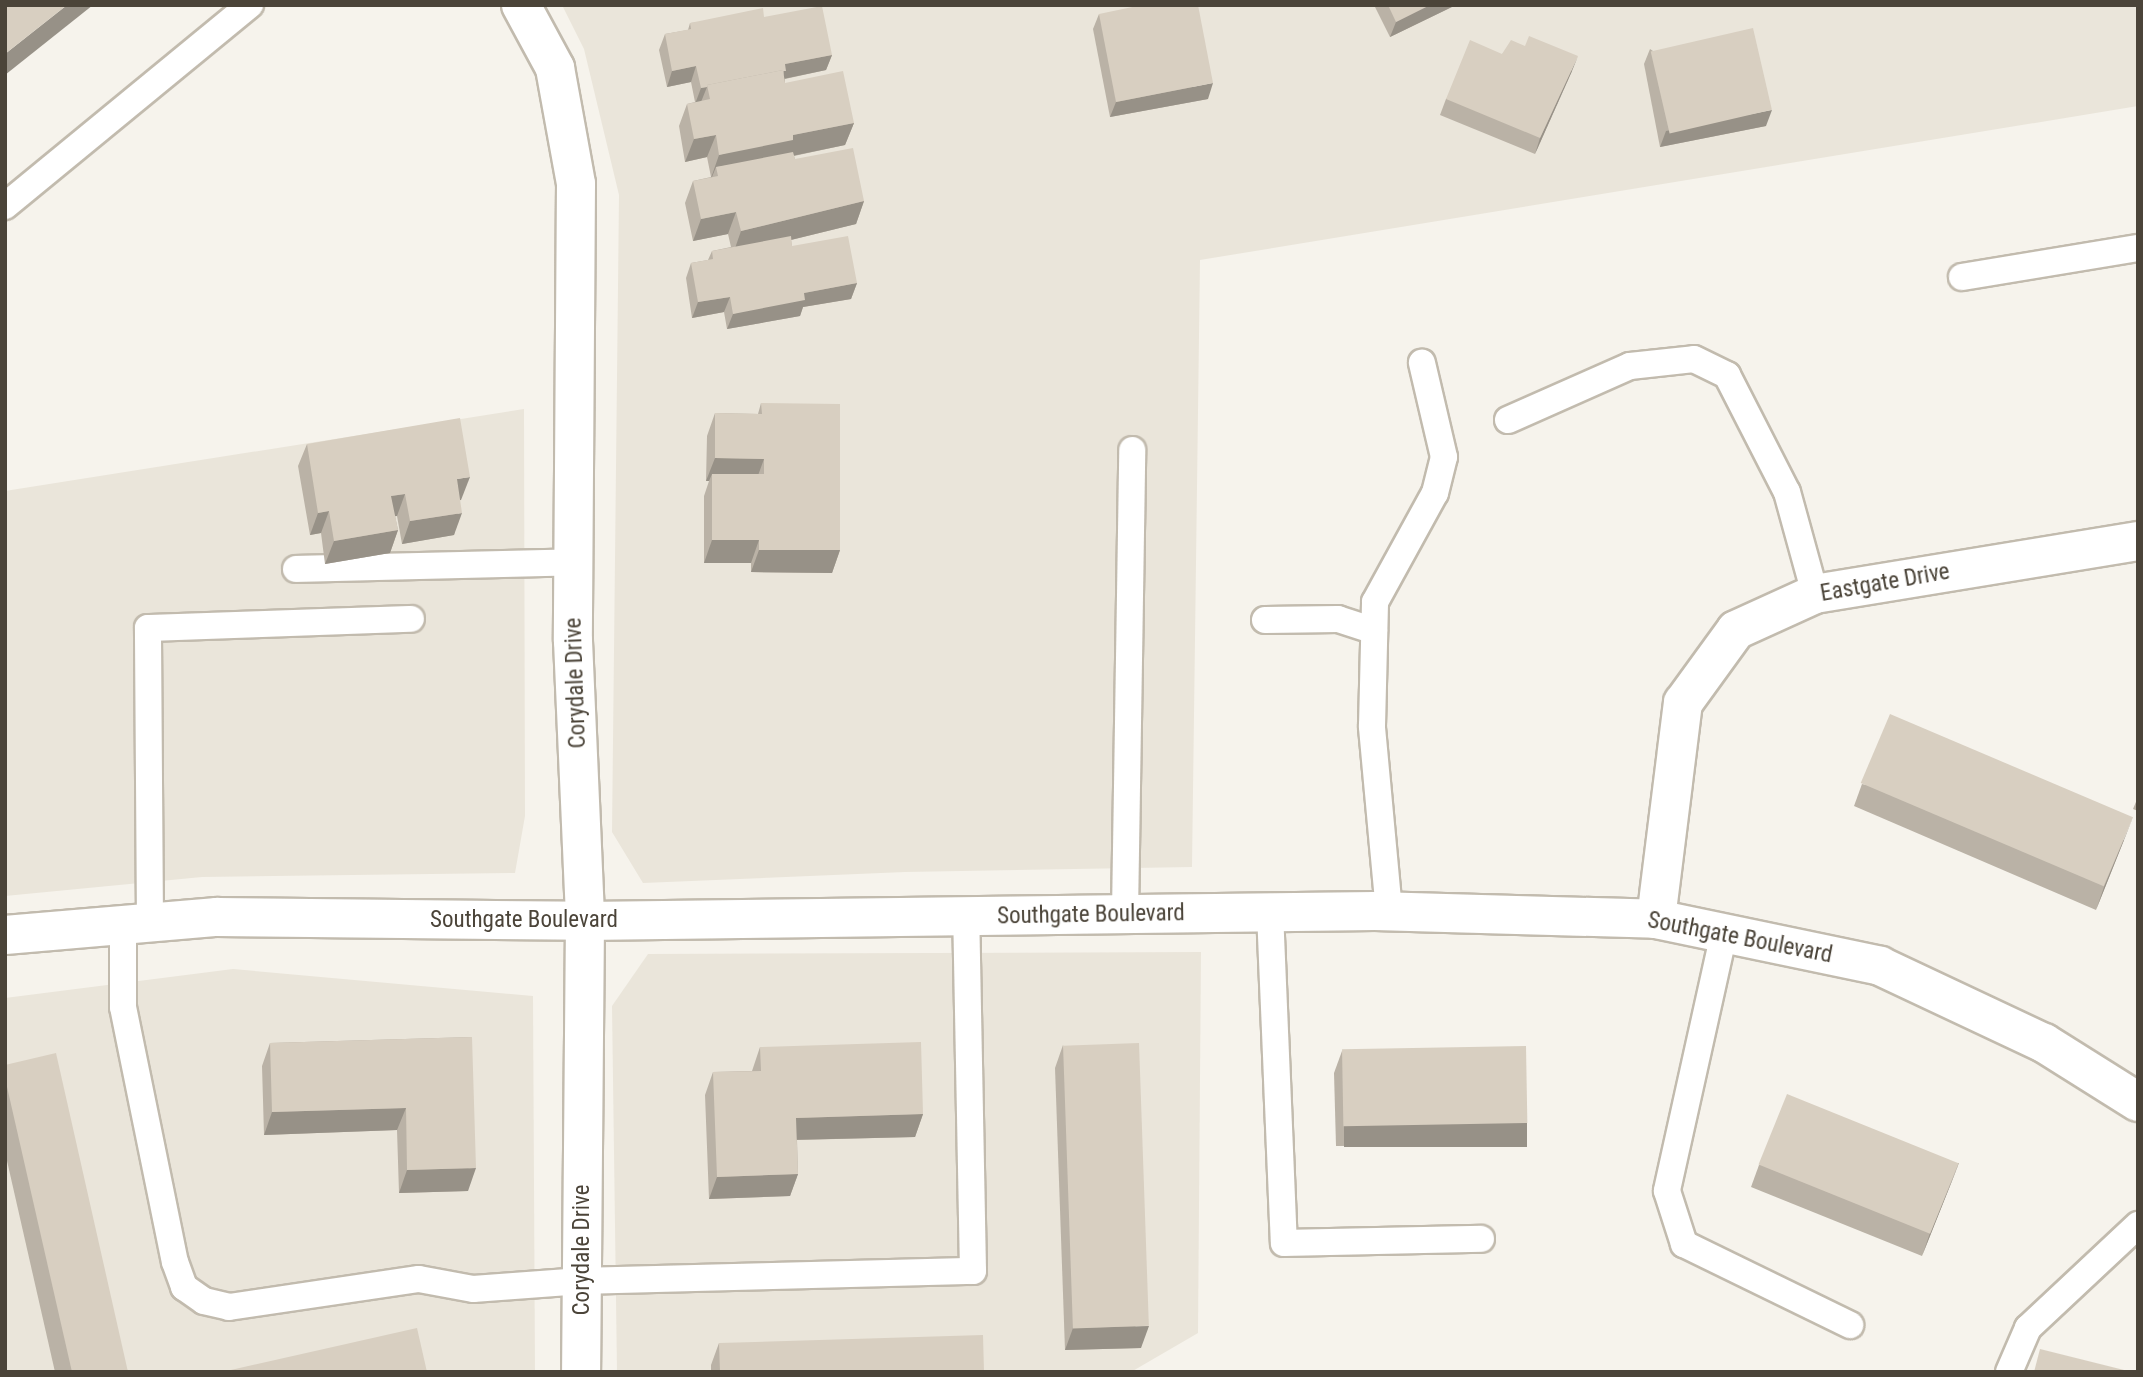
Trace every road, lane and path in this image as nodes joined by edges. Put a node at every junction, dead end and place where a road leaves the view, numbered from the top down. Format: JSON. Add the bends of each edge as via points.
{"nodes":[{"id":1,"x":250,"y":5,"type":"edge"},
{"id":2,"x":521,"y":5,"type":"edge"},
{"id":3,"x":5,"y":206,"type":"edge"},
{"id":4,"x":2138,"y":248,"type":"edge"},
{"id":5,"x":1962,"y":276,"type":"dead end"},
{"id":6,"x":1422,"y":363,"type":"dead end"},
{"id":7,"x":1508,"y":420,"type":"dead end"},
{"id":8,"x":1132,"y":450,"type":"dead end"},
{"id":9,"x":2138,"y":541,"type":"edge"},
{"id":10,"x":574,"y":562,"type":"junction"},
{"id":11,"x":296,"y":569,"type":"dead end"},
{"id":12,"x":1815,"y":594,"type":"junction"},
{"id":13,"x":411,"y":619,"type":"dead end"},
{"id":14,"x":1265,"y":620,"type":"dead end"},
{"id":15,"x":1374,"y":631,"type":"junction"},
{"id":16,"x":1389,"y":911,"type":"junction"},
{"id":17,"x":1270,"y":912,"type":"junction"},
{"id":18,"x":1125,"y":914,"type":"junction"},
{"id":19,"x":966,"y":916,"type":"junction"},
{"id":20,"x":1656,"y":919,"type":"junction"},
{"id":21,"x":585,"y":921,"type":"junction"},
{"id":22,"x":136,"y":924,"type":"junction"},
{"id":23,"x":1724,"y":933,"type":"junction"},
{"id":24,"x":5,"y":935,"type":"edge"},
{"id":25,"x":2138,"y":1102,"type":"edge"},
{"id":26,"x":2138,"y":1224,"type":"edge"},
{"id":27,"x":1481,"y":1239,"type":"dead end"},
{"id":28,"x":582,"y":1281,"type":"junction"},
{"id":29,"x":1850,"y":1325,"type":"dead end"},
{"id":30,"x":581,"y":1372,"type":"edge"},
{"id":31,"x":2009,"y":1372,"type":"edge"}],
"edges":[{"from":1,"to":3,"type":"lane"},
{"from":2,"to":10,"type":"street","name":"Corydale Drive","via":[[555,68],[576,184]]},
{"from":4,"to":5,"type":"lane"},
{"from":6,"to":15,"type":"lane","via":[[1444,457],[1435,493],[1375,602]]},
{"from":7,"to":12,"type":"lane","via":[[1630,366],[1694,359],[1727,375],[1787,492]]},
{"from":8,"to":18,"type":"lane"},
{"from":9,"to":12,"type":"street","name":"Eastgate Drive"},
{"from":10,"to":11,"type":"lane"},
{"from":10,"to":21,"type":"street","name":"Corydale Drive"},
{"from":12,"to":20,"type":"street","name":"Eastgate Drive","via":[[1736,630],[1683,703]]},
{"from":13,"to":22,"type":"lane","via":[[148,628]]},
{"from":14,"to":15,"type":"lane","via":[[1338,618]]},
{"from":15,"to":16,"type":"lane","via":[[1372,726]]},
{"from":16,"to":17,"type":"street","name":"Southgate Boulevard"},
{"from":16,"to":20,"type":"street","name":"Southgate Boulevard"},
{"from":17,"to":18,"type":"street","name":"Southgate Boulevard"},
{"from":17,"to":27,"type":"lane","via":[[1284,1242]]},
{"from":18,"to":19,"type":"street","name":"Southgate Boulevard"},
{"from":19,"to":21,"type":"street","name":"Southgate Boulevard"},
{"from":19,"to":28,"type":"lane","via":[[973,1271]]},
{"from":20,"to":23,"type":"street","name":"Southgate Boulevard"},
{"from":21,"to":22,"type":"street","name":"Southgate Boulevard","via":[[217,917]]},
{"from":21,"to":28,"type":"street","name":"Corydale Drive"},
{"from":22,"to":24,"type":"street","name":"Southgate Boulevard"},
{"from":22,"to":28,"type":"lane","via":[[122,1007],[184,1287],[204,1301],[229,1307],[419,1279],[473,1289]]},
{"from":23,"to":25,"type":"street","name":"Southgate Boulevard","via":[[1880,966],[2044,1044]]},
{"from":23,"to":29,"type":"lane","via":[[1667,1191],[1684,1244]]},
{"from":26,"to":31,"type":"lane","via":[[2028,1328]]},
{"from":28,"to":30,"type":"street","name":"Corydale Drive"}]}
